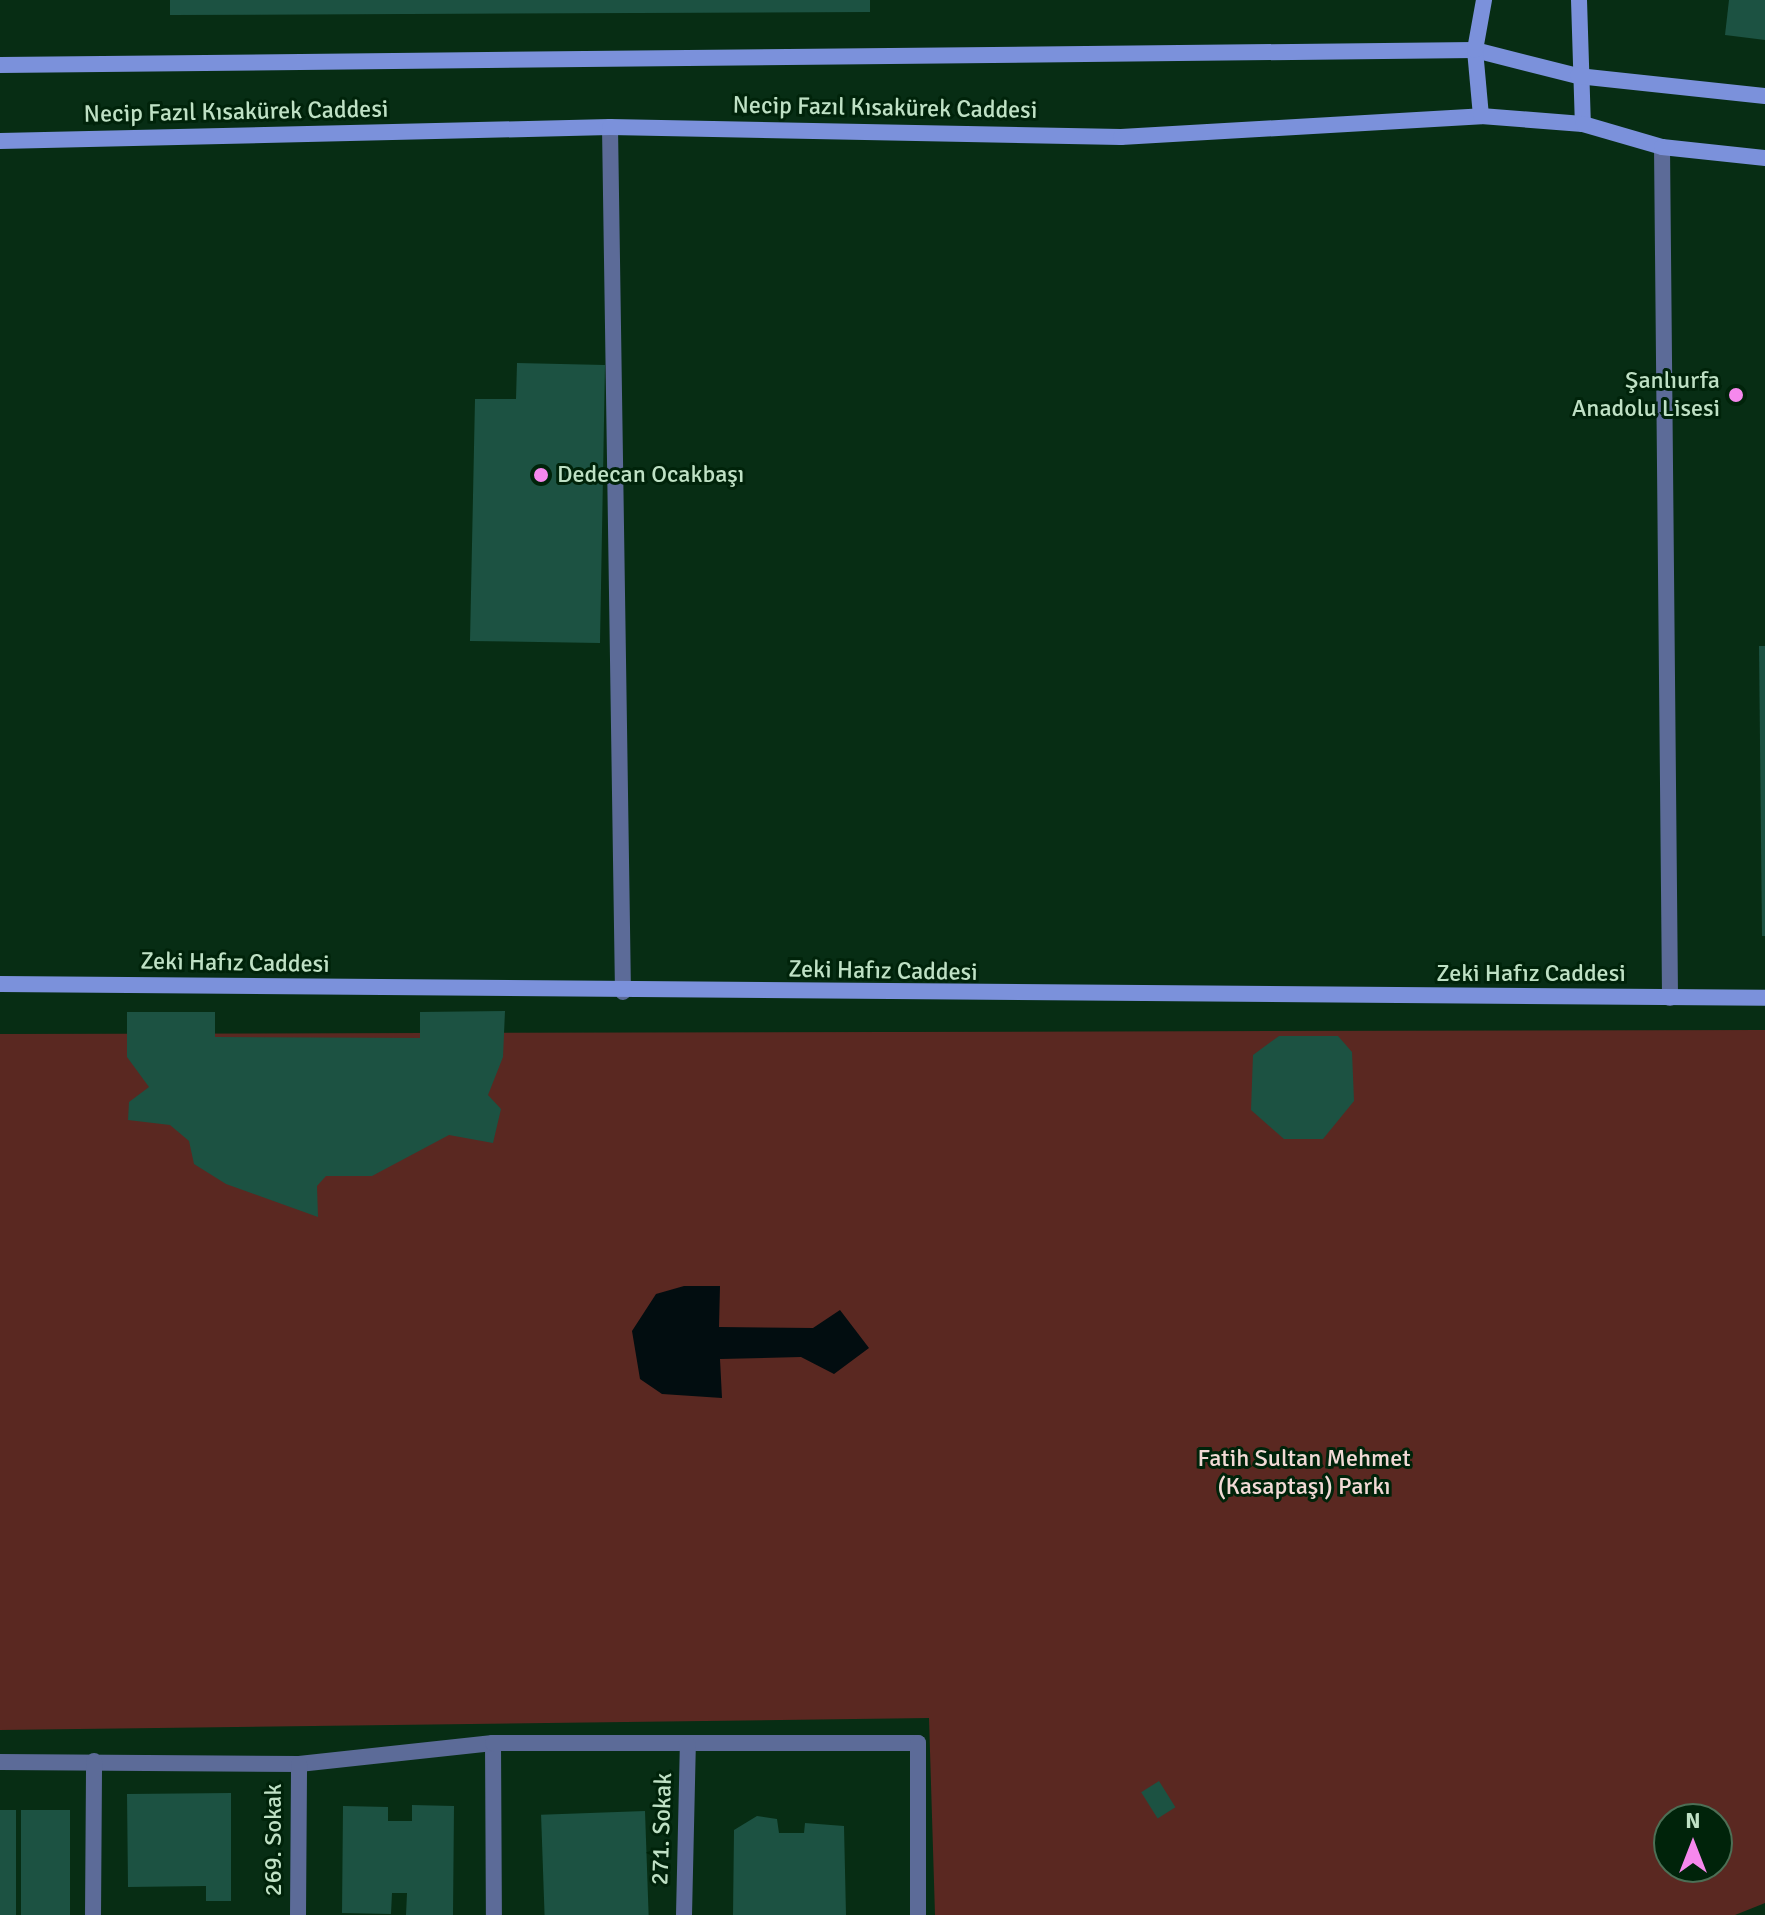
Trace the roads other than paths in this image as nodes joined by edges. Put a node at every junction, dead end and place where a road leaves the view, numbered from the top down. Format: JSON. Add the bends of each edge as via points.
{"nodes":[{"id":1,"x":1484,"y":0,"type":"edge"},
{"id":2,"x":1579,"y":0,"type":"edge"},
{"id":3,"x":1475,"y":50,"type":"junction"},
{"id":4,"x":0,"y":65,"type":"edge"},
{"id":5,"x":1578,"y":76,"type":"junction"},
{"id":6,"x":1765,"y":96,"type":"edge"},
{"id":7,"x":1481,"y":116,"type":"junction"},
{"id":8,"x":1583,"y":124,"type":"junction"},
{"id":9,"x":610,"y":127,"type":"junction"},
{"id":10,"x":0,"y":141,"type":"edge"},
{"id":11,"x":1662,"y":147,"type":"junction"},
{"id":12,"x":1765,"y":158,"type":"edge"},
{"id":13,"x":0,"y":984,"type":"edge"},
{"id":14,"x":623,"y":992,"type":"junction"},
{"id":15,"x":1670,"y":998,"type":"junction"},
{"id":16,"x":1765,"y":998,"type":"edge"},
{"id":17,"x":493,"y":1743,"type":"junction"},
{"id":18,"x":688,"y":1745,"type":"junction"},
{"id":19,"x":94,"y":1761,"type":"junction"},
{"id":20,"x":0,"y":1762,"type":"edge"},
{"id":21,"x":299,"y":1764,"type":"junction"},
{"id":22,"x":93,"y":1915,"type":"edge"},
{"id":23,"x":298,"y":1915,"type":"edge"},
{"id":24,"x":494,"y":1915,"type":"edge"},
{"id":25,"x":684,"y":1915,"type":"edge"},
{"id":26,"x":918,"y":1915,"type":"edge"}],
"edges":[{"from":1,"to":3,"type":"main road"},
{"from":2,"to":5,"type":"main road"},
{"from":3,"to":4,"type":"main road","name":"Necip Fazıl Kısakürek Caddesi"},
{"from":3,"to":5,"type":"main road","name":"Necip Fazıl Kısakürek Caddesi"},
{"from":3,"to":7,"type":"main road"},
{"from":5,"to":6,"type":"main road","name":"Necip Fazıl Kısakürek Caddesi"},
{"from":5,"to":8,"type":"main road"},
{"from":7,"to":8,"type":"main road","name":"Necip Fazıl Kısakürek Caddesi"},
{"from":7,"to":9,"type":"main road","name":"Necip Fazıl Kısakürek Caddesi","via":[[1121,137]]},
{"from":8,"to":11,"type":"main road","name":"Necip Fazıl Kısakürek Caddesi"},
{"from":9,"to":10,"type":"main road","name":"Necip Fazıl Kısakürek Caddesi"},
{"from":9,"to":14,"type":"street"},
{"from":11,"to":12,"type":"main road","name":"Necip Fazıl Kısakürek Caddesi"},
{"from":11,"to":15,"type":"street"},
{"from":13,"to":14,"type":"main road","name":"Zeki Hafız Caddesi"},
{"from":14,"to":15,"type":"main road","name":"Zeki Hafız Caddesi"},
{"from":15,"to":16,"type":"main road","name":"Zeki Hafız Caddesi"},
{"from":17,"to":18,"type":"street"},
{"from":17,"to":21,"type":"street"},
{"from":17,"to":24,"type":"street"},
{"from":18,"to":25,"type":"street","name":"271. Sokak"},
{"from":18,"to":26,"type":"street","via":[[918,1743]]},
{"from":19,"to":20,"type":"street"},
{"from":19,"to":21,"type":"street"},
{"from":19,"to":22,"type":"street"},
{"from":21,"to":23,"type":"street","name":"269. Sokak"}]}
